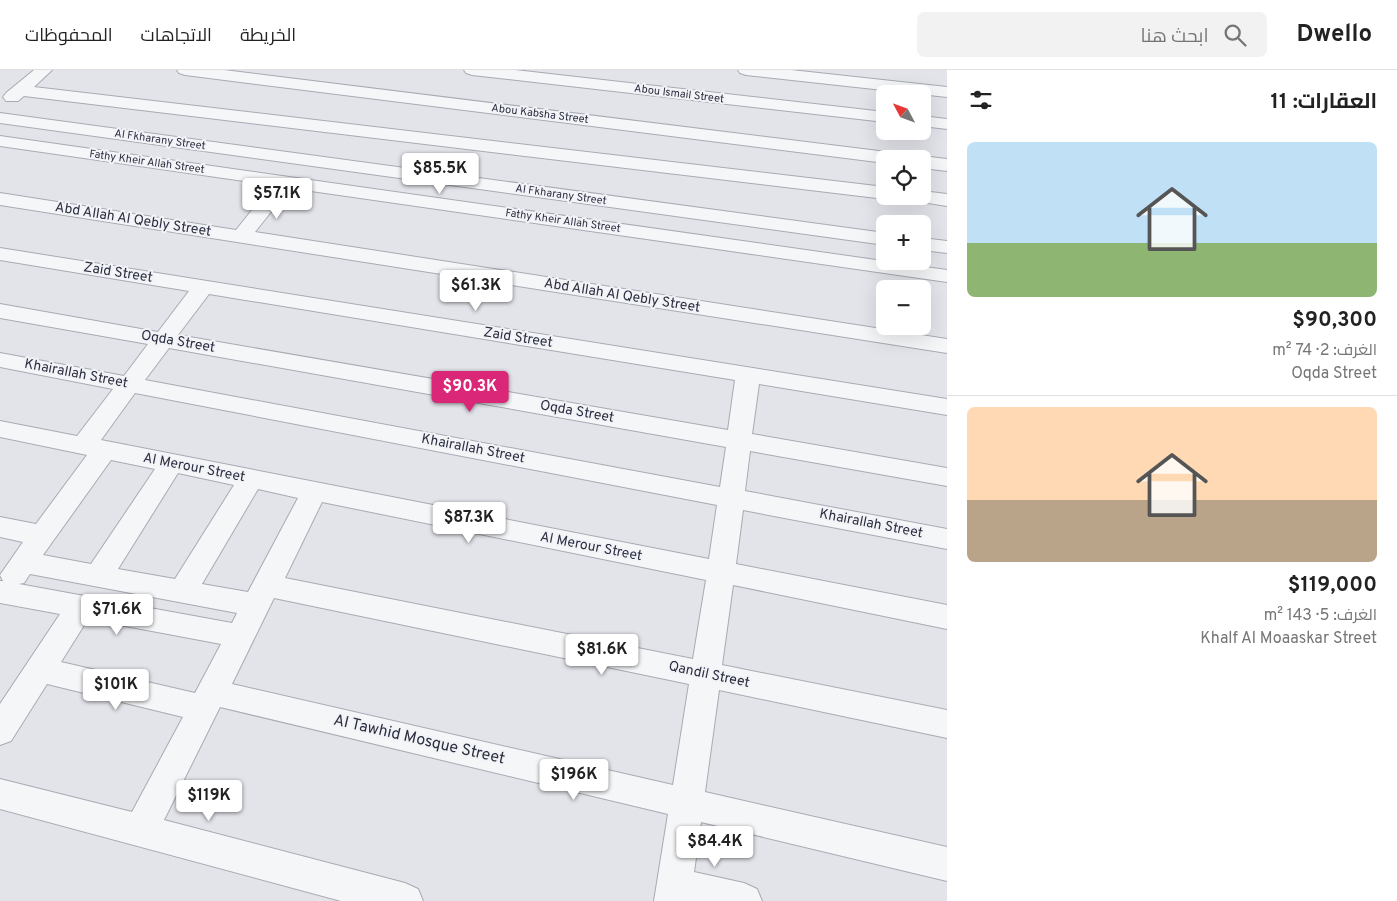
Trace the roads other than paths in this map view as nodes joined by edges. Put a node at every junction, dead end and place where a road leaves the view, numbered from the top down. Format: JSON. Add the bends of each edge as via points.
{"nodes":[{"id":1,"x":23,"y":70,"type":"edge"},
{"id":2,"x":44,"y":70,"type":"edge"},
{"id":3,"x":185,"y":70,"type":"edge"},
{"id":4,"x":472,"y":70,"type":"edge"},
{"id":5,"x":746,"y":70,"type":"edge"},
{"id":6,"x":0,"y":88,"type":"edge"},
{"id":7,"x":20,"y":90,"type":"junction"},
{"id":8,"x":947,"y":92,"type":"edge"},
{"id":9,"x":0,"y":107,"type":"edge"},
{"id":10,"x":876,"y":116,"type":"edge"},
{"id":11,"x":0,"y":118,"type":"edge"},
{"id":12,"x":931,"y":123,"type":"edge"},
{"id":13,"x":947,"y":124,"type":"edge"},
{"id":14,"x":0,"y":141,"type":"edge"},
{"id":15,"x":469,"y":144,"type":"junction"},
{"id":16,"x":876,"y":158,"type":"edge"},
{"id":17,"x":931,"y":163,"type":"edge"},
{"id":18,"x":947,"y":165,"type":"edge"},
{"id":19,"x":285,"y":182,"type":"junction"},
{"id":20,"x":876,"y":192,"type":"edge"},
{"id":21,"x":931,"y":198,"type":"edge"},
{"id":22,"x":0,"y":199,"type":"edge"},
{"id":23,"x":947,"y":200,"type":"edge"},
{"id":24,"x":437,"y":203,"type":"junction"},
{"id":25,"x":241,"y":237,"type":"junction"},
{"id":26,"x":876,"y":237,"type":"edge"},
{"id":27,"x":931,"y":245,"type":"edge"},
{"id":28,"x":947,"y":247,"type":"edge"},
{"id":29,"x":0,"y":254,"type":"edge"},
{"id":30,"x":947,"y":276,"type":"edge"},
{"id":31,"x":203,"y":287,"type":"junction"},
{"id":32,"x":0,"y":311,"type":"edge"},
{"id":33,"x":163,"y":340,"type":"junction"},
{"id":34,"x":947,"y":346,"type":"edge"},
{"id":35,"x":0,"y":360,"type":"edge"},
{"id":36,"x":748,"y":375,"type":"junction"},
{"id":37,"x":130,"y":384,"type":"junction"},
{"id":38,"x":947,"y":407,"type":"edge"},
{"id":39,"x":0,"y":429,"type":"edge"},
{"id":40,"x":739,"y":441,"type":"junction"},
{"id":41,"x":94,"y":448,"type":"junction"},
{"id":42,"x":172,"y":463,"type":"junction"},
{"id":43,"x":947,"y":477,"type":"edge"},
{"id":44,"x":251,"y":479,"type":"junction"},
{"id":45,"x":314,"y":492,"type":"junction"},
{"id":46,"x":731,"y":498,"type":"junction"},
{"id":47,"x":0,"y":527,"type":"edge"},
{"id":48,"x":42,"y":536,"type":"junction"},
{"id":49,"x":947,"y":538,"type":"edge"},
{"id":50,"x":23,"y":562,"type":"junction"},
{"id":51,"x":721,"y":573,"type":"junction"},
{"id":52,"x":98,"y":576,"type":"junction"},
{"id":53,"x":183,"y":592,"type":"junction"},
{"id":54,"x":1,"y":593,"type":"edge"},
{"id":55,"x":261,"y":595,"type":"junction"},
{"id":56,"x":81,"y":606,"type":"junction"},
{"id":57,"x":947,"y":617,"type":"edge"},
{"id":58,"x":240,"y":636,"type":"junction"},
{"id":59,"x":40,"y":670,"type":"junction"},
{"id":60,"x":706,"y":674,"type":"junction"},
{"id":61,"x":207,"y":700,"type":"junction"},
{"id":62,"x":947,"y":724,"type":"edge"},
{"id":63,"x":0,"y":731,"type":"edge"},
{"id":64,"x":0,"y":794,"type":"edge"},
{"id":65,"x":687,"y":803,"type":"junction"},
{"id":66,"x":141,"y":830,"type":"junction"},
{"id":67,"x":947,"y":864,"type":"edge"},
{"id":68,"x":673,"y":893,"type":"edge"},
{"id":69,"x":405,"y":901,"type":"edge"},
{"id":70,"x":744,"y":901,"type":"edge"}],
"edges":[{"from":1,"to":6,"type":"street"},
{"from":2,"to":7,"type":"street"},
{"from":3,"to":15,"type":"street","name":"Abou Kabsha Street"},
{"from":4,"to":10,"type":"street","name":"Abou Ismail Street"},
{"from":5,"to":8,"type":"street"},
{"from":7,"to":9,"type":"street"},
{"from":7,"to":15,"type":"street"},
{"from":11,"to":15,"type":"street","name":"Al Fkharany Street"},
{"from":12,"to":13,"type":"street"},
{"from":14,"to":19,"type":"street","name":"Fathy Kheir Allah Street"},
{"from":15,"to":16,"type":"street","name":"Abou Kabsha Street"},
{"from":15,"to":20,"type":"street"},
{"from":15,"to":24,"type":"street"},
{"from":15,"to":26,"type":"street","name":"Al Fkharany Street"},
{"from":17,"to":18,"type":"street"},
{"from":19,"to":24,"type":"street","name":"Fathy Kheir Allah Street"},
{"from":19,"to":25,"type":"street"},
{"from":21,"to":23,"type":"street"},
{"from":22,"to":25,"type":"street","name":"Abd Allah Al Qebly Street"},
{"from":24,"to":30,"type":"street","name":"Fathy Kheir Allah Street"},
{"from":25,"to":34,"type":"street","name":"Abd Allah Al Qebly Street"},
{"from":27,"to":28,"type":"street"},
{"from":29,"to":31,"type":"street","name":"Zaid Street"},
{"from":31,"to":33,"type":"street"},
{"from":31,"to":36,"type":"street","name":"Zaid Street"},
{"from":32,"to":33,"type":"street","name":"Oqda Street"},
{"from":33,"to":37,"type":"street"},
{"from":33,"to":40,"type":"street","name":"Oqda Street"},
{"from":35,"to":37,"type":"street","name":"Khairallah Street"},
{"from":36,"to":38,"type":"street","name":"Zaid Street"},
{"from":36,"to":40,"type":"street"},
{"from":37,"to":41,"type":"street"},
{"from":37,"to":46,"type":"street","name":"Khairallah Street"},
{"from":39,"to":41,"type":"street","name":"Al Merour Street"},
{"from":40,"to":43,"type":"street","name":"Oqda Street"},
{"from":40,"to":46,"type":"street"},
{"from":41,"to":42,"type":"street","name":"Al Merour Street"},
{"from":41,"to":48,"type":"street"},
{"from":42,"to":44,"type":"street","name":"Al Merour Street"},
{"from":42,"to":52,"type":"street"},
{"from":44,"to":45,"type":"street","name":"Al Merour Street"},
{"from":44,"to":53,"type":"street"},
{"from":45,"to":51,"type":"street","name":"Al Merour Street"},
{"from":45,"to":55,"type":"street"},
{"from":46,"to":49,"type":"street","name":"Khairallah Street"},
{"from":46,"to":51,"type":"street"},
{"from":47,"to":48,"type":"street"},
{"from":48,"to":50,"type":"street"},
{"from":50,"to":52,"type":"street","name":"Qandil Street"},
{"from":50,"to":54,"type":"street"},
{"from":51,"to":57,"type":"street","name":"Al Merour Street"},
{"from":51,"to":60,"type":"street"},
{"from":52,"to":53,"type":"street","name":"Qandil Street"},
{"from":53,"to":55,"type":"street","name":"Qandil Street"},
{"from":54,"to":56,"type":"street"},
{"from":55,"to":58,"type":"street"},
{"from":55,"to":60,"type":"street","name":"Qandil Street"},
{"from":56,"to":58,"type":"street"},
{"from":56,"to":59,"type":"street"},
{"from":58,"to":61,"type":"street"},
{"from":59,"to":61,"type":"street","name":"Al Tawhid Mosque Street"},
{"from":59,"to":63,"type":"street"},
{"from":60,"to":62,"type":"street","name":"Qandil Street"},
{"from":60,"to":65,"type":"street"},
{"from":61,"to":65,"type":"street","name":"Al Tawhid Mosque Street"},
{"from":61,"to":66,"type":"street"},
{"from":64,"to":66,"type":"street"},
{"from":65,"to":67,"type":"street","name":"Al Tawhid Mosque Street"},
{"from":65,"to":68,"type":"street"},
{"from":66,"to":69,"type":"street"},
{"from":68,"to":70,"type":"street"}]}
